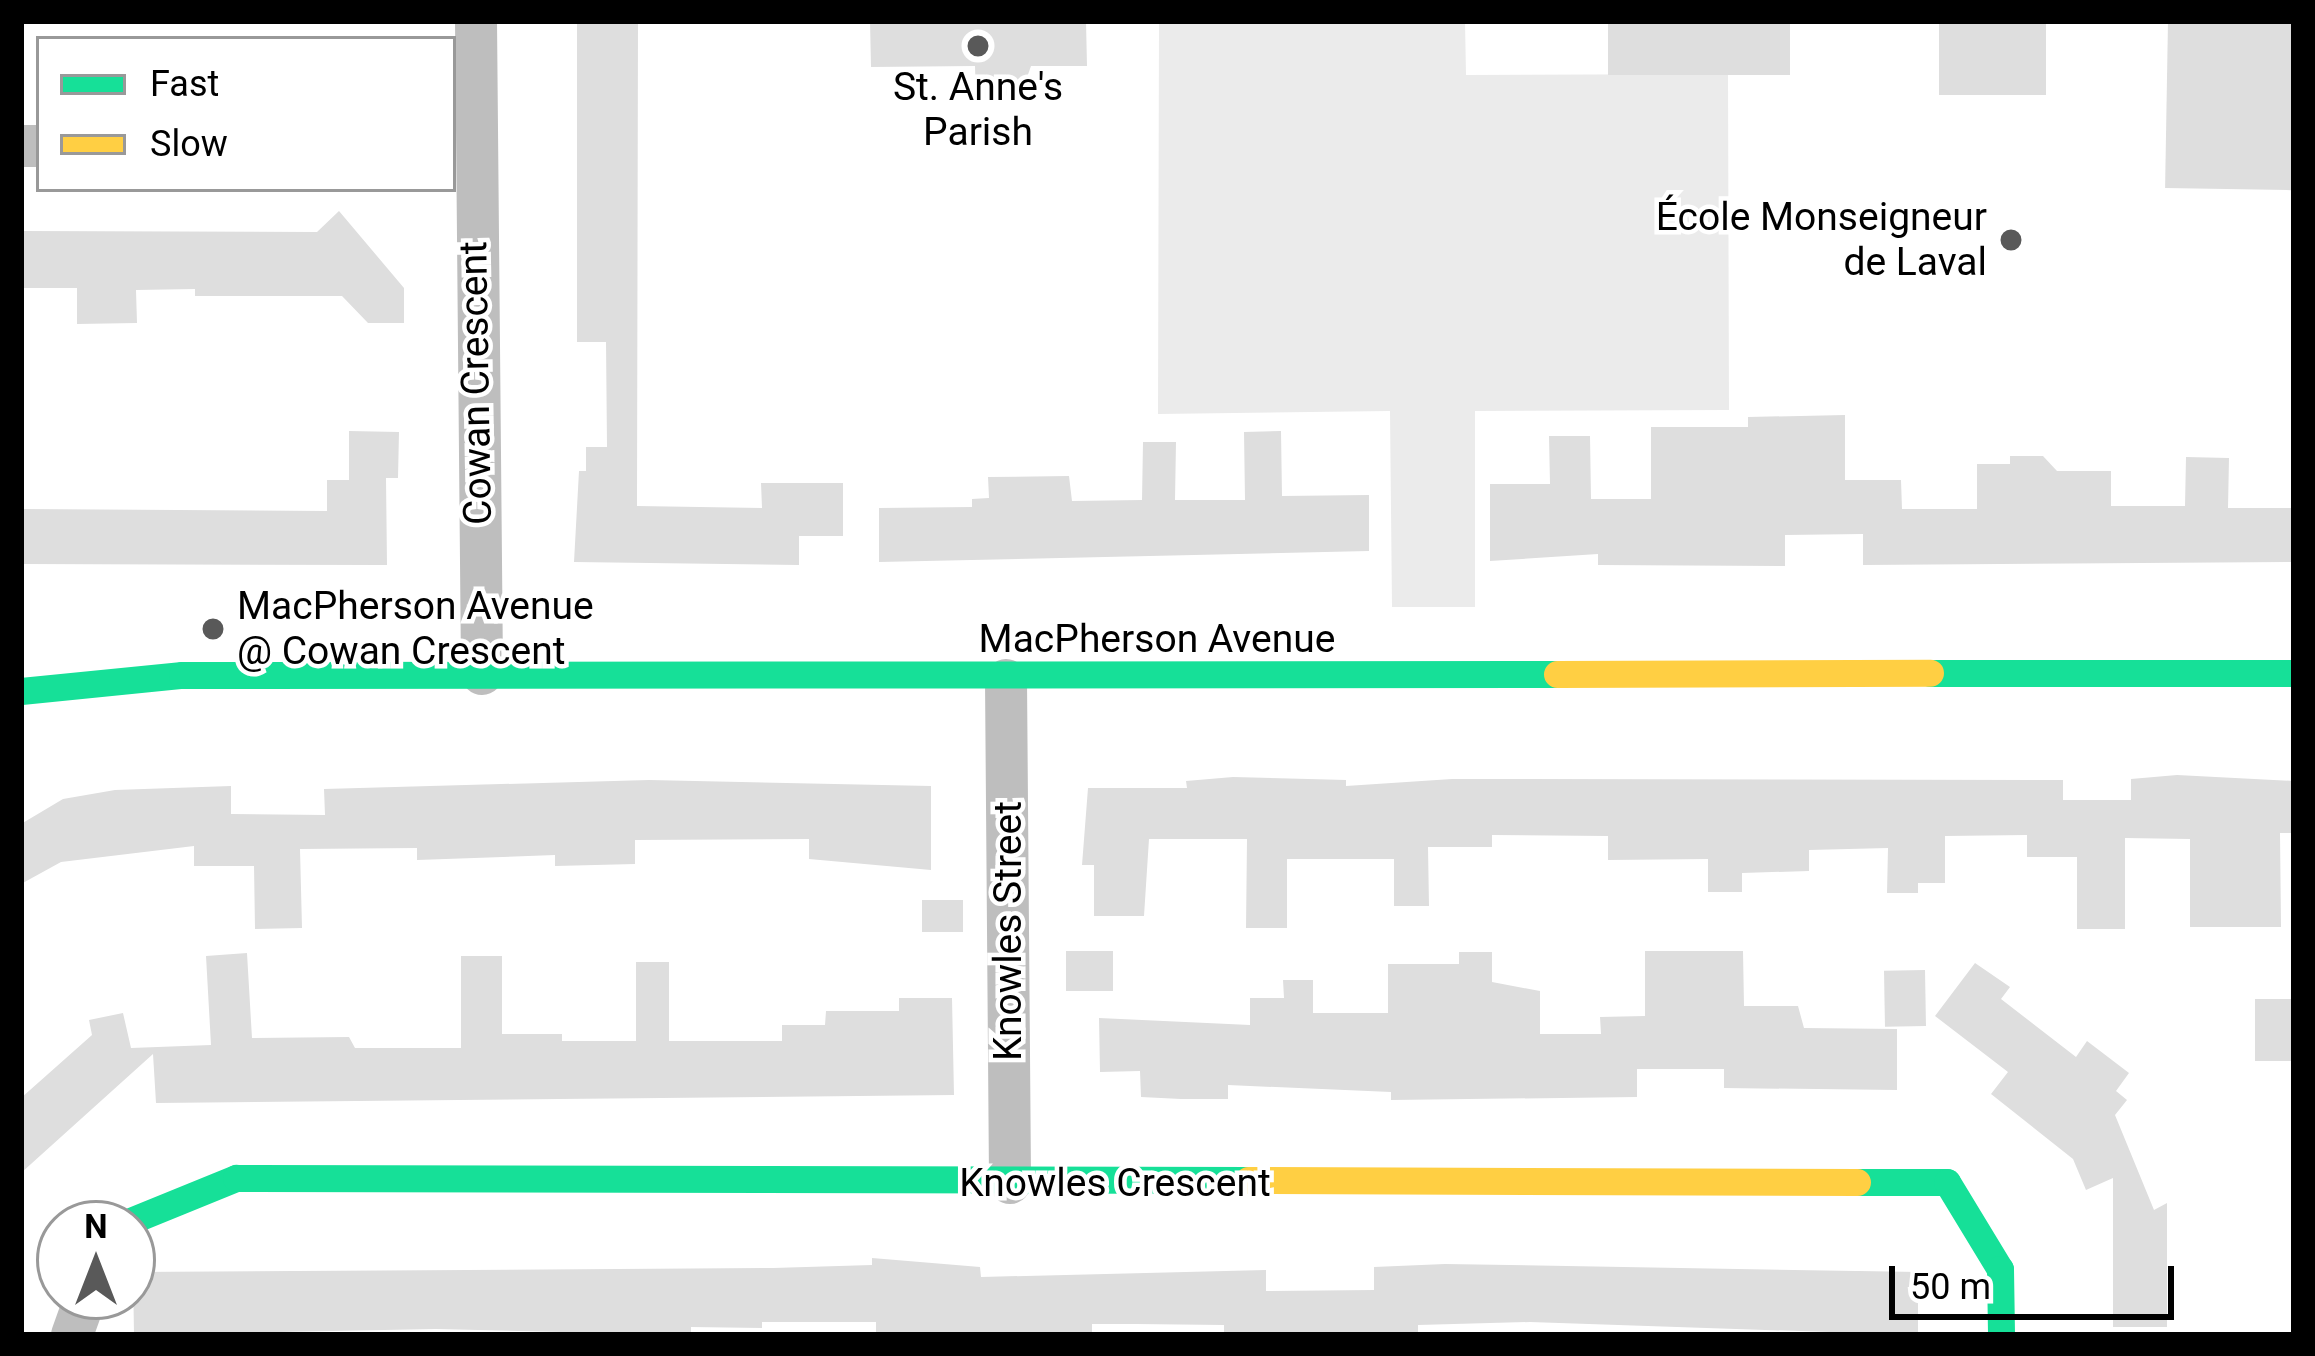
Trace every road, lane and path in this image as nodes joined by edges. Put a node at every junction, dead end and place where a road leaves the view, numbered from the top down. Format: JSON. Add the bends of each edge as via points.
{"nodes":[{"id":1,"x":476,"y":21,"type":"edge"},
{"id":2,"x":463,"y":142,"type":"edge"},
{"id":3,"x":2294,"y":673,"type":"edge"},
{"id":4,"x":482,"y":674,"type":"junction"},
{"id":5,"x":1006,"y":680,"type":"junction"},
{"id":6,"x":21,"y":691,"type":"edge"},
{"id":7,"x":1010,"y":1183,"type":"junction"},
{"id":8,"x":156,"y":1211,"type":"edge"},
{"id":9,"x":2001,"y":1335,"type":"edge"}],
"edges":[{"from":1,"to":2,"type":"street","name":"Cowan Crescent"},
{"from":2,"to":4,"type":"street","name":"Cowan Crescent"},
{"from":3,"to":5,"type":"street","name":"MacPherson Avenue"},
{"from":4,"to":5,"type":"street","name":"MacPherson Avenue"},
{"from":4,"to":6,"type":"street","name":"MacPherson Avenue","via":[[129,676]]},
{"from":5,"to":7,"type":"street","name":"Knowles Street"},
{"from":7,"to":8,"type":"street","name":"Knowles Crescent","via":[[236,1178]]},
{"from":7,"to":9,"type":"street","name":"Knowles Crescent","via":[[1947,1182],[2000,1269]]}]}
